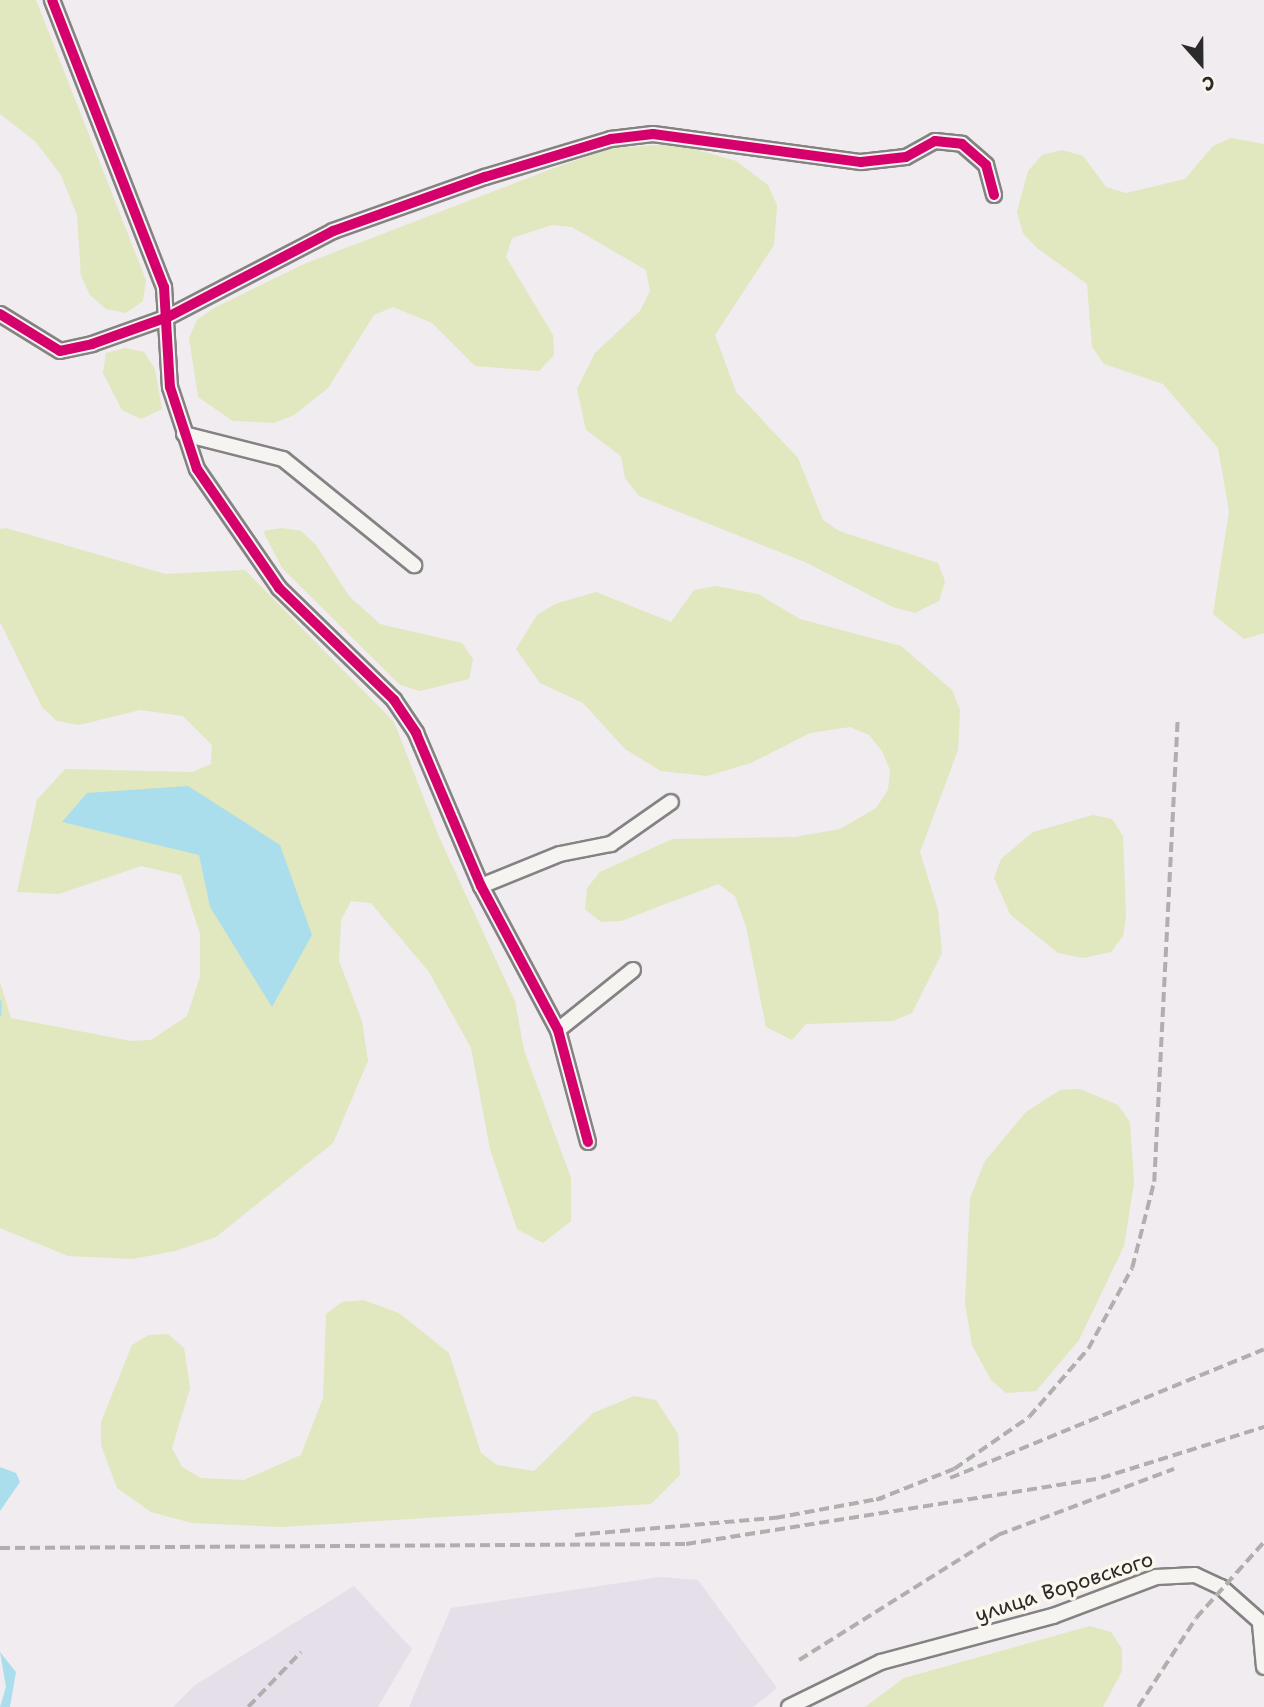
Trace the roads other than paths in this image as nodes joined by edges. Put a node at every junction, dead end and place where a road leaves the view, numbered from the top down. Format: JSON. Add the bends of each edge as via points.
{"nodes":[{"id":1,"x":52,"y":0,"type":"edge"},
{"id":2,"x":994,"y":195,"type":"dead end"},
{"id":3,"x":0,"y":314,"type":"edge"},
{"id":4,"x":168,"y":317,"type":"junction"},
{"id":5,"x":184,"y":434,"type":"junction"},
{"id":6,"x":414,"y":565,"type":"dead end"},
{"id":7,"x":671,"y":802,"type":"dead end"},
{"id":8,"x":481,"y":886,"type":"junction"},
{"id":9,"x":633,"y":970,"type":"dead end"},
{"id":10,"x":558,"y":1030,"type":"junction"},
{"id":11,"x":589,"y":1142,"type":"dead end"},
{"id":12,"x":1262,"y":1625,"type":"edge"},
{"id":13,"x":1264,"y":1667,"type":"edge"},
{"id":14,"x":789,"y":1707,"type":"edge"}],
"edges":[{"from":1,"to":4,"type":"street","via":[[164,287]]},
{"from":2,"to":4,"type":"street","via":[[986,165],[962,144],[935,141],[906,157],[861,162],[653,134],[611,139],[333,231]]},
{"from":3,"to":4,"type":"street","via":[[60,351]]},
{"from":4,"to":5,"type":"street","via":[[170,387]]},
{"from":5,"to":6,"type":"street","via":[[283,459]]},
{"from":5,"to":8,"type":"street","via":[[197,469],[279,588],[394,700],[416,733]]},
{"from":7,"to":8,"type":"street","via":[[611,844],[560,854]]},
{"from":8,"to":10,"type":"street"},
{"from":9,"to":10,"type":"street"},
{"from":10,"to":11,"type":"street"},
{"from":12,"to":13,"type":"street"},
{"from":12,"to":14,"type":"street","name":"улица Воровского","via":[[1222,1587],[1195,1575],[1156,1577],[1053,1616],[881,1662]]}]}
